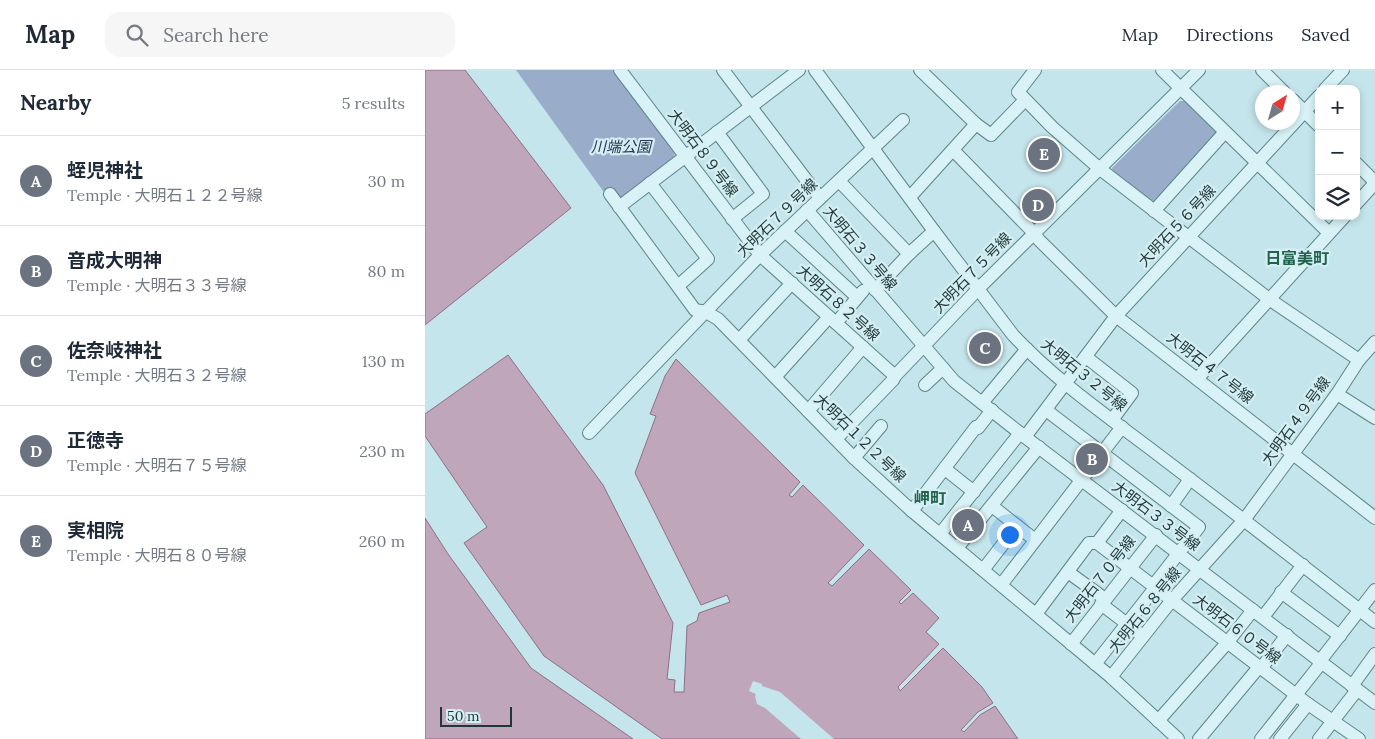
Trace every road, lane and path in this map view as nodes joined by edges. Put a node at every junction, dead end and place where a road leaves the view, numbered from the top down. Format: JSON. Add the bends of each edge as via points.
{"nodes":[{"id":1,"x":620,"y":70,"type":"edge"},
{"id":2,"x":723,"y":70,"type":"edge"},
{"id":3,"x":799,"y":70,"type":"edge"},
{"id":4,"x":815,"y":70,"type":"edge"},
{"id":5,"x":920,"y":70,"type":"edge"},
{"id":6,"x":1035,"y":70,"type":"edge"},
{"id":7,"x":1162,"y":70,"type":"edge"},
{"id":8,"x":1199,"y":70,"type":"edge"},
{"id":9,"x":1262,"y":70,"type":"edge"},
{"id":10,"x":1343,"y":70,"type":"edge"},
{"id":11,"x":1277,"y":85,"type":"edge"},
{"id":12,"x":1329,"y":85,"type":"edge"},
{"id":13,"x":1180,"y":88,"type":"junction"},
{"id":14,"x":1025,"y":100,"type":"junction"},
{"id":15,"x":1315,"y":100,"type":"edge"},
{"id":16,"x":751,"y":107,"type":"junction"},
{"id":17,"x":1300,"y":107,"type":"edge"},
{"id":18,"x":1304,"y":111,"type":"junction"},
{"id":19,"x":903,"y":120,"type":"dead end"},
{"id":20,"x":1315,"y":122,"type":"edge"},
{"id":21,"x":977,"y":124,"type":"junction"},
{"id":22,"x":717,"y":132,"type":"junction"},
{"id":23,"x":1225,"y":132,"type":"junction"},
{"id":24,"x":873,"y":148,"type":"junction"},
{"id":25,"x":953,"y":150,"type":"junction"},
{"id":26,"x":685,"y":156,"type":"junction"},
{"id":27,"x":1257,"y":163,"type":"junction"},
{"id":28,"x":1360,"y":168,"type":"edge"},
{"id":29,"x":1100,"y":169,"type":"junction"},
{"id":30,"x":839,"y":181,"type":"junction"},
{"id":31,"x":650,"y":183,"type":"junction"},
{"id":32,"x":1375,"y":183,"type":"edge"},
{"id":33,"x":610,"y":194,"type":"dead end"},
{"id":34,"x":910,"y":197,"type":"junction"},
{"id":35,"x":821,"y":198,"type":"junction"},
{"id":36,"x":1360,"y":200,"type":"edge"},
{"id":37,"x":619,"y":207,"type":"junction"},
{"id":38,"x":807,"y":210,"type":"junction"},
{"id":39,"x":1154,"y":211,"type":"junction"},
{"id":40,"x":732,"y":218,"type":"junction"},
{"id":41,"x":1341,"y":220,"type":"edge"},
{"id":42,"x":785,"y":231,"type":"junction"},
{"id":43,"x":934,"y":231,"type":"junction"},
{"id":44,"x":1034,"y":233,"type":"junction"},
{"id":45,"x":1329,"y":233,"type":"junction"},
{"id":46,"x":1188,"y":237,"type":"junction"},
{"id":47,"x":909,"y":254,"type":"junction"},
{"id":48,"x":760,"y":255,"type":"junction"},
{"id":49,"x":791,"y":283,"type":"junction"},
{"id":50,"x":678,"y":286,"type":"junction"},
{"id":51,"x":872,"y":287,"type":"junction"},
{"id":52,"x":979,"y":288,"type":"junction"},
{"id":53,"x":857,"y":297,"type":"junction"},
{"id":54,"x":1269,"y":299,"type":"junction"},
{"id":55,"x":706,"y":312,"type":"junction"},
{"id":56,"x":1116,"y":316,"type":"junction"},
{"id":57,"x":833,"y":320,"type":"junction"},
{"id":58,"x":739,"y":340,"type":"junction"},
{"id":59,"x":1375,"y":343,"type":"edge"},
{"id":60,"x":923,"y":346,"type":"junction"},
{"id":61,"x":863,"y":347,"type":"junction"},
{"id":62,"x":1027,"y":349,"type":"junction"},
{"id":63,"x":1086,"y":356,"type":"junction"},
{"id":64,"x":1359,"y":360,"type":"junction"},
{"id":65,"x":943,"y":368,"type":"junction"},
{"id":66,"x":895,"y":376,"type":"junction"},
{"id":67,"x":775,"y":377,"type":"junction"},
{"id":68,"x":1197,"y":379,"type":"junction"},
{"id":69,"x":1065,"y":384,"type":"junction"},
{"id":70,"x":925,"y":385,"type":"dead end"},
{"id":71,"x":1337,"y":394,"type":"junction"},
{"id":72,"x":987,"y":406,"type":"junction"},
{"id":73,"x":808,"y":410,"type":"junction"},
{"id":74,"x":1046,"y":410,"type":"junction"},
{"id":75,"x":1375,"y":418,"type":"edge"},
{"id":76,"x":1117,"y":424,"type":"junction"},
{"id":77,"x":881,"y":426,"type":"dead end"},
{"id":78,"x":589,"y":433,"type":"dead end"},
{"id":79,"x":1023,"y":435,"type":"junction"},
{"id":80,"x":836,"y":440,"type":"junction"},
{"id":81,"x":1039,"y":448,"type":"junction"},
{"id":82,"x":1102,"y":453,"type":"junction"},
{"id":83,"x":1293,"y":453,"type":"junction"},
{"id":84,"x":854,"y":458,"type":"junction"},
{"id":85,"x":945,"y":469,"type":"junction"},
{"id":86,"x":1081,"y":479,"type":"junction"},
{"id":87,"x":1191,"y":479,"type":"junction"},
{"id":88,"x":973,"y":492,"type":"junction"},
{"id":89,"x":991,"y":506,"type":"junction"},
{"id":90,"x":1171,"y":506,"type":"junction"},
{"id":91,"x":1122,"y":510,"type":"junction"},
{"id":92,"x":912,"y":511,"type":"junction"},
{"id":93,"x":1375,"y":518,"type":"edge"},
{"id":94,"x":1244,"y":520,"type":"junction"},
{"id":95,"x":1017,"y":526,"type":"junction"},
{"id":96,"x":940,"y":534,"type":"junction"},
{"id":97,"x":1155,"y":535,"type":"junction"},
{"id":98,"x":1035,"y":540,"type":"junction"},
{"id":99,"x":1097,"y":543,"type":"junction"},
{"id":100,"x":957,"y":548,"type":"junction"},
{"id":101,"x":1179,"y":554,"type":"junction"},
{"id":102,"x":1303,"y":565,"type":"junction"},
{"id":103,"x":1129,"y":568,"type":"junction"},
{"id":104,"x":1200,"y":569,"type":"junction"},
{"id":105,"x":983,"y":570,"type":"junction"},
{"id":106,"x":1068,"y":572,"type":"junction"},
{"id":107,"x":1001,"y":585,"type":"junction"},
{"id":108,"x":1154,"y":587,"type":"junction"},
{"id":109,"x":1375,"y":590,"type":"edge"},
{"id":110,"x":1281,"y":592,"type":"junction"},
{"id":111,"x":1171,"y":600,"type":"junction"},
{"id":112,"x":1103,"y":601,"type":"junction"},
{"id":113,"x":1360,"y":610,"type":"junction"},
{"id":114,"x":1258,"y":613,"type":"junction"},
{"id":115,"x":1036,"y":614,"type":"junction"},
{"id":116,"x":1375,"y":622,"type":"edge"},
{"id":117,"x":1127,"y":624,"type":"junction"},
{"id":118,"x":1287,"y":635,"type":"junction"},
{"id":119,"x":1143,"y":636,"type":"junction"},
{"id":120,"x":1340,"y":636,"type":"junction"},
{"id":121,"x":1227,"y":643,"type":"junction"},
{"id":122,"x":1071,"y":644,"type":"junction"},
{"id":123,"x":1375,"y":654,"type":"edge"},
{"id":124,"x":1320,"y":661,"type":"junction"},
{"id":125,"x":1095,"y":664,"type":"junction"},
{"id":126,"x":1259,"y":667,"type":"junction"},
{"id":127,"x":1111,"y":677,"type":"junction"},
{"id":128,"x":1354,"y":688,"type":"junction"},
{"id":129,"x":1295,"y":694,"type":"junction"},
{"id":130,"x":1308,"y":704,"type":"junction"},
{"id":131,"x":1375,"y":704,"type":"edge"},
{"id":132,"x":1158,"y":721,"type":"junction"},
{"id":133,"x":1332,"y":721,"type":"junction"},
{"id":134,"x":1178,"y":739,"type":"edge"},
{"id":135,"x":1199,"y":739,"type":"edge"},
{"id":136,"x":1261,"y":739,"type":"edge"},
{"id":137,"x":1280,"y":739,"type":"edge"},
{"id":138,"x":1319,"y":739,"type":"edge"},
{"id":139,"x":1359,"y":739,"type":"edge"}],
"edges":[{"from":1,"to":26,"type":"street","name":"大明石８９号線"},
{"from":2,"to":16,"type":"street"},
{"from":3,"to":16,"type":"street"},
{"from":4,"to":24,"type":"street","name":"大明石３２号線"},
{"from":5,"to":21,"type":"street"},
{"from":6,"to":14,"type":"street","via":[[1018,92]]},
{"from":7,"to":13,"type":"street"},
{"from":8,"to":13,"type":"street","name":"大明石７５号線"},
{"from":9,"to":11,"type":"street"},
{"from":10,"to":12,"type":"street"},
{"from":13,"to":23,"type":"street"},
{"from":13,"to":29,"type":"street","name":"大明石７５号線"},
{"from":14,"to":21,"type":"street","via":[[991,135]]},
{"from":14,"to":29,"type":"street"},
{"from":15,"to":18,"type":"street","name":"大明石５６号線"},
{"from":16,"to":22,"type":"street"},
{"from":16,"to":35,"type":"street"},
{"from":17,"to":18,"type":"street"},
{"from":18,"to":20,"type":"street"},
{"from":18,"to":27,"type":"street","name":"大明石５６号線"},
{"from":19,"to":24,"type":"street","name":"大明石７９号線"},
{"from":21,"to":25,"type":"street"},
{"from":22,"to":26,"type":"street"},
{"from":22,"to":40,"type":"street","via":[[763,194]]},
{"from":23,"to":27,"type":"street"},
{"from":23,"to":39,"type":"street"},
{"from":24,"to":30,"type":"street","name":"大明石７９号線"},
{"from":24,"to":34,"type":"street","name":"大明石３２号線"},
{"from":25,"to":34,"type":"street"},
{"from":25,"to":44,"type":"street","name":"大明石４７号線"},
{"from":26,"to":31,"type":"street"},
{"from":26,"to":40,"type":"street","name":"大明石８９号線"},
{"from":27,"to":45,"type":"street"},
{"from":27,"to":46,"type":"street","name":"大明石５６号線"},
{"from":28,"to":32,"type":"street"},
{"from":29,"to":39,"type":"street"},
{"from":29,"to":44,"type":"street","name":"大明石７５号線"},
{"from":30,"to":35,"type":"street","name":"大明石７９号線"},
{"from":30,"to":47,"type":"street"},
{"from":31,"to":37,"type":"street"},
{"from":31,"to":50,"type":"street","via":[[708,260]]},
{"from":32,"to":36,"type":"street"},
{"from":33,"to":37,"type":"street","name":"大明石１２２号線"},
{"from":34,"to":43,"type":"street","name":"大明石３２号線"},
{"from":35,"to":38,"type":"street","name":"大明石７９号線"},
{"from":37,"to":50,"type":"street","name":"大明石１２２号線"},
{"from":38,"to":42,"type":"street","name":"大明石７９号線"},
{"from":38,"to":51,"type":"street","name":"大明石３３号線"},
{"from":39,"to":46,"type":"street"},
{"from":40,"to":48,"type":"street","name":"大明石８９号線"},
{"from":41,"to":45,"type":"street"},
{"from":42,"to":48,"type":"street","name":"大明石７９号線"},
{"from":42,"to":53,"type":"street"},
{"from":43,"to":47,"type":"street"},
{"from":43,"to":52,"type":"street","name":"大明石３２号線"},
{"from":44,"to":52,"type":"street","name":"大明石７５号線"},
{"from":44,"to":56,"type":"street","name":"大明石４７号線"},
{"from":45,"to":54,"type":"street"},
{"from":46,"to":54,"type":"street"},
{"from":46,"to":56,"type":"street","name":"大明石５６号線"},
{"from":47,"to":51,"type":"street"},
{"from":48,"to":49,"type":"street","name":"大明石８２号線"},
{"from":48,"to":55,"type":"street","name":"大明石７９号線"},
{"from":49,"to":57,"type":"street","name":"大明石８２号線"},
{"from":49,"to":58,"type":"street"},
{"from":50,"to":55,"type":"street","name":"大明石１２２号線","via":[[695,310]]},
{"from":51,"to":53,"type":"street"},
{"from":51,"to":60,"type":"street","name":"大明石３３号線"},
{"from":52,"to":60,"type":"street","name":"大明石７５号線"},
{"from":52,"to":62,"type":"street","name":"大明石３２号線"},
{"from":53,"to":57,"type":"street"},
{"from":54,"to":64,"type":"street"},
{"from":54,"to":68,"type":"street"},
{"from":55,"to":58,"type":"street","name":"大明石１２２号線"},
{"from":55,"to":78,"type":"street","name":"大明石７９号線"},
{"from":56,"to":63,"type":"street","name":"大明石５６号線"},
{"from":56,"to":68,"type":"street","name":"大明石４７号線"},
{"from":57,"to":61,"type":"street","name":"大明石８２号線"},
{"from":57,"to":67,"type":"street"},
{"from":58,"to":67,"type":"street","name":"大明石１２２号線"},
{"from":59,"to":64,"type":"street","name":"大明石４９号線"},
{"from":60,"to":65,"type":"street","name":"大明石３３号線"},
{"from":60,"to":66,"type":"street","name":"大明石７５号線"},
{"from":61,"to":66,"type":"street","name":"大明石８２号線"},
{"from":61,"to":73,"type":"street"},
{"from":62,"to":69,"type":"street","name":"大明石３２号線"},
{"from":62,"to":72,"type":"street"},
{"from":63,"to":69,"type":"street","name":"大明石５６号線"},
{"from":63,"to":76,"type":"street","via":[[1132,393]]},
{"from":64,"to":71,"type":"street","name":"大明石４９号線"},
{"from":65,"to":70,"type":"street"},
{"from":65,"to":72,"type":"street","name":"大明石３３号線","via":[[954,381]]},
{"from":66,"to":80,"type":"street","name":"大明石７５号線"},
{"from":67,"to":73,"type":"street","name":"大明石１２２号線"},
{"from":68,"to":83,"type":"street","name":"大明石４７号線"},
{"from":69,"to":74,"type":"street","name":"大明石５６号線"},
{"from":69,"to":76,"type":"street","name":"大明石３２号線"},
{"from":71,"to":75,"type":"street"},
{"from":71,"to":83,"type":"street","name":"大明石４９号線"},
{"from":72,"to":79,"type":"street","name":"大明石３３号線"},
{"from":72,"to":85,"type":"street","via":[[978,428]]},
{"from":73,"to":80,"type":"street","name":"大明石１２２号線"},
{"from":74,"to":79,"type":"street","name":"大明石５６号線"},
{"from":74,"to":82,"type":"street"},
{"from":76,"to":82,"type":"street"},
{"from":76,"to":87,"type":"street","name":"大明石３２号線"},
{"from":77,"to":84,"type":"street"},
{"from":79,"to":81,"type":"street","name":"大明石３３号線"},
{"from":79,"to":88,"type":"street","name":"大明石５６号線"},
{"from":80,"to":84,"type":"street","name":"大明石１２２号線"},
{"from":81,"to":86,"type":"street","name":"大明石３３号線"},
{"from":81,"to":89,"type":"street"},
{"from":82,"to":86,"type":"street"},
{"from":82,"to":90,"type":"street"},
{"from":83,"to":93,"type":"street","name":"大明石４７号線"},
{"from":83,"to":94,"type":"street","name":"大明石４９号線"},
{"from":84,"to":92,"type":"street","name":"大明石１２２号線"},
{"from":85,"to":88,"type":"street"},
{"from":85,"to":92,"type":"street"},
{"from":86,"to":91,"type":"street","name":"大明石３３号線"},
{"from":86,"to":98,"type":"street"},
{"from":87,"to":90,"type":"street"},
{"from":87,"to":94,"type":"street","name":"大明石３２号線"},
{"from":88,"to":96,"type":"street","name":"大明石５６号線"},
{"from":89,"to":95,"type":"street"},
{"from":89,"to":100,"type":"street"},
{"from":90,"to":101,"type":"street","via":[[1199,527]]},
{"from":91,"to":97,"type":"street","name":"大明石３３号線"},
{"from":91,"to":99,"type":"street"},
{"from":92,"to":96,"type":"street","name":"大明石１２２号線"},
{"from":94,"to":102,"type":"street","name":"大明石３２号線"},
{"from":94,"to":104,"type":"street","name":"大明石６８号線"},
{"from":95,"to":98,"type":"street"},
{"from":95,"to":105,"type":"street"},
{"from":96,"to":100,"type":"street","name":"大明石１２２号線"},
{"from":97,"to":101,"type":"street","name":"大明石３３号線"},
{"from":97,"to":103,"type":"street","name":"大明石７０号線"},
{"from":98,"to":107,"type":"street"},
{"from":99,"to":103,"type":"street","name":"大明石６０号線"},
{"from":99,"to":106,"type":"street","via":[[1089,543]]},
{"from":100,"to":105,"type":"street","name":"大明石１２２号線"},
{"from":101,"to":104,"type":"street","name":"大明石３３号線"},
{"from":101,"to":108,"type":"street"},
{"from":102,"to":110,"type":"street"},
{"from":102,"to":113,"type":"street","name":"大明石３２号線"},
{"from":103,"to":108,"type":"street","name":"大明石６０号線"},
{"from":103,"to":112,"type":"street","name":"大明石７０号線"},
{"from":104,"to":111,"type":"street","name":"大明石６８号線"},
{"from":104,"to":114,"type":"street","name":"大明石３３号線"},
{"from":105,"to":107,"type":"street","name":"大明石１２２号線"},
{"from":106,"to":112,"type":"street"},
{"from":106,"to":115,"type":"street"},
{"from":107,"to":115,"type":"street","name":"大明石１２２号線"},
{"from":108,"to":111,"type":"street","name":"大明石６０号線"},
{"from":108,"to":117,"type":"street"},
{"from":109,"to":113,"type":"street"},
{"from":110,"to":114,"type":"street"},
{"from":110,"to":120,"type":"street"},
{"from":111,"to":119,"type":"street","name":"大明石６８号線"},
{"from":111,"to":121,"type":"street","name":"大明石６０号線"},
{"from":112,"to":117,"type":"street"},
{"from":112,"to":122,"type":"street","name":"大明石７０号線"},
{"from":113,"to":116,"type":"street","name":"大明石３２号線"},
{"from":113,"to":120,"type":"street"},
{"from":114,"to":118,"type":"street","name":"大明石３３号線"},
{"from":114,"to":121,"type":"street"},
{"from":115,"to":122,"type":"street","name":"大明石１２２号線"},
{"from":117,"to":119,"type":"street"},
{"from":117,"to":125,"type":"street"},
{"from":118,"to":124,"type":"street","name":"大明石３３号線"},
{"from":118,"to":126,"type":"street"},
{"from":119,"to":127,"type":"street","name":"大明石６８号線"},
{"from":120,"to":124,"type":"street"},
{"from":121,"to":126,"type":"street","name":"大明石６０号線"},
{"from":121,"to":132,"type":"street"},
{"from":122,"to":125,"type":"street","name":"大明石１２２号線"},
{"from":123,"to":128,"type":"street"},
{"from":124,"to":128,"type":"street","name":"大明石３３号線"},
{"from":124,"to":129,"type":"street"},
{"from":125,"to":127,"type":"street","name":"大明石１２２号線"},
{"from":126,"to":129,"type":"street","name":"大明石６０号線"},
{"from":126,"to":135,"type":"street"},
{"from":127,"to":132,"type":"street","name":"大明石１２２号線"},
{"from":128,"to":131,"type":"street","name":"大明石３３号線"},
{"from":128,"to":133,"type":"street"},
{"from":129,"to":130,"type":"street","name":"大明石６０号線"},
{"from":129,"to":136,"type":"street"},
{"from":130,"to":133,"type":"street","name":"大明石６０号線"},
{"from":130,"to":137,"type":"street"},
{"from":132,"to":134,"type":"street","name":"大明石１２２号線"},
{"from":133,"to":138,"type":"street"},
{"from":133,"to":139,"type":"street","name":"大明石６０号線"}]}
